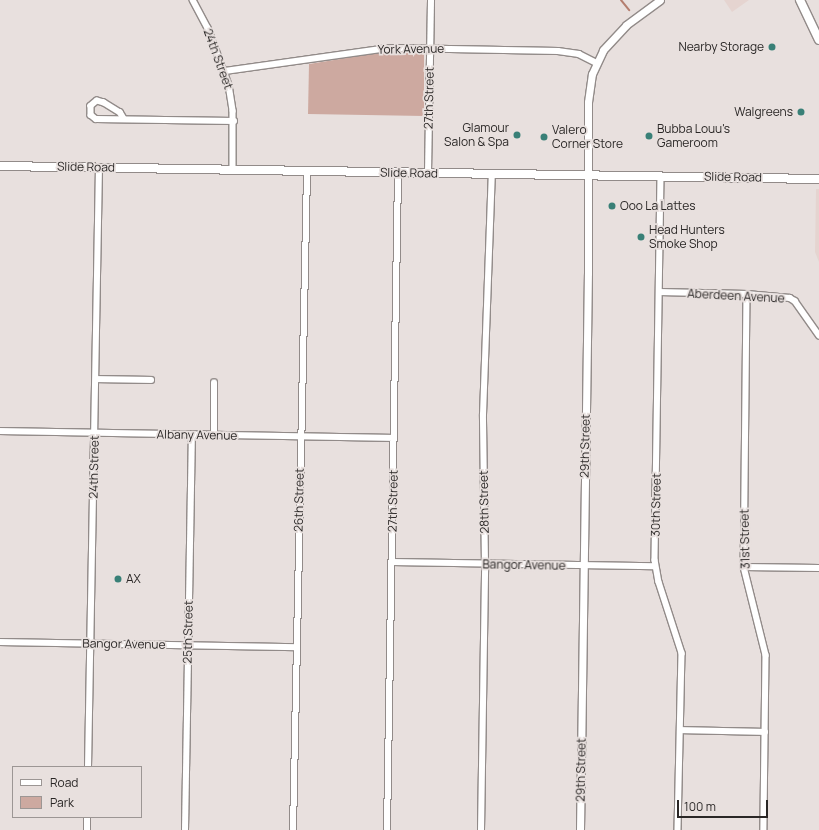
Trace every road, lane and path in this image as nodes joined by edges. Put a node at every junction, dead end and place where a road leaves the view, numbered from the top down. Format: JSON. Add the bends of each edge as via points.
{"nodes":[{"id":1,"x":193,"y":0,"type":"edge"},
{"id":2,"x":431,"y":0,"type":"edge"},
{"id":3,"x":660,"y":0,"type":"edge"},
{"id":4,"x":800,"y":0,"type":"edge"},
{"id":5,"x":819,"y":40,"type":"edge"},
{"id":6,"x":430,"y":48,"type":"junction"},
{"id":7,"x":597,"y":63,"type":"junction"},
{"id":8,"x":224,"y":71,"type":"junction"},
{"id":9,"x":123,"y":118,"type":"junction"},
{"id":10,"x":234,"y":121,"type":"junction"},
{"id":11,"x":0,"y":166,"type":"edge"},
{"id":12,"x":99,"y":168,"type":"junction"},
{"id":13,"x":233,"y":170,"type":"junction"},
{"id":14,"x":307,"y":171,"type":"junction"},
{"id":15,"x":398,"y":172,"type":"junction"},
{"id":16,"x":428,"y":173,"type":"junction"},
{"id":17,"x":492,"y":174,"type":"junction"},
{"id":18,"x":586,"y":175,"type":"junction"},
{"id":19,"x":661,"y":176,"type":"junction"},
{"id":20,"x":819,"y":179,"type":"edge"},
{"id":21,"x":659,"y":292,"type":"junction"},
{"id":22,"x":747,"y":294,"type":"junction"},
{"id":23,"x":819,"y":335,"type":"edge"},
{"id":24,"x":96,"y":379,"type":"junction"},
{"id":25,"x":151,"y":380,"type":"dead end"},
{"id":26,"x":214,"y":383,"type":"dead end"},
{"id":27,"x":0,"y":431,"type":"edge"},
{"id":28,"x":95,"y":433,"type":"junction"},
{"id":29,"x":192,"y":435,"type":"junction"},
{"id":30,"x":214,"y":435,"type":"junction"},
{"id":31,"x":302,"y":437,"type":"junction"},
{"id":32,"x":394,"y":438,"type":"junction"},
{"id":33,"x":392,"y":562,"type":"junction"},
{"id":34,"x":485,"y":564,"type":"junction"},
{"id":35,"x":584,"y":566,"type":"junction"},
{"id":36,"x":655,"y":566,"type":"junction"},
{"id":37,"x":744,"y":568,"type":"junction"},
{"id":38,"x":819,"y":568,"type":"edge"},
{"id":39,"x":0,"y":642,"type":"edge"},
{"id":40,"x":91,"y":644,"type":"junction"},
{"id":41,"x":188,"y":645,"type":"junction"},
{"id":42,"x":296,"y":646,"type":"junction"},
{"id":43,"x":680,"y":730,"type":"junction"},
{"id":44,"x":765,"y":732,"type":"junction"},
{"id":45,"x":88,"y":766,"type":"edge"},
{"id":46,"x":87,"y":818,"type":"edge"},
{"id":47,"x":87,"y":830,"type":"edge"},
{"id":48,"x":185,"y":830,"type":"edge"},
{"id":49,"x":293,"y":830,"type":"edge"},
{"id":50,"x":387,"y":830,"type":"edge"},
{"id":51,"x":481,"y":830,"type":"edge"},
{"id":52,"x":580,"y":830,"type":"edge"},
{"id":53,"x":678,"y":830,"type":"edge"},
{"id":54,"x":764,"y":830,"type":"edge"}],
"edges":[{"from":1,"to":8,"type":"street","name":"24th Street","via":[[208,28]]},
{"from":2,"to":6,"type":"street","name":"27th Street"},
{"from":3,"to":7,"type":"street","name":"29th Street","via":[[617,32],[603,50]]},
{"from":4,"to":5,"type":"main road"},
{"from":6,"to":7,"type":"street","name":"York Avenue","via":[[558,50],[579,54]]},
{"from":6,"to":8,"type":"street","name":"York Avenue","via":[[382,49]]},
{"from":6,"to":16,"type":"street","name":"27th Street"},
{"from":7,"to":18,"type":"street","name":"29th Street","via":[[590,83],[588,102]]},
{"from":8,"to":10,"type":"street","name":"24th Street"},
{"from":9,"to":9,"type":"street","via":[[120,113],[104,103],[97,101],[91,106],[91,115],[96,119]]},
{"from":9,"to":10,"type":"street"},
{"from":10,"to":13,"type":"street","name":"24th Street"},
{"from":11,"to":12,"type":"main road","name":"Slide Road"},
{"from":12,"to":13,"type":"main road","name":"Slide Road"},
{"from":12,"to":24,"type":"street","name":"24th Street"},
{"from":13,"to":14,"type":"main road","name":"Slide Road"},
{"from":14,"to":15,"type":"main road","name":"Slide Road"},
{"from":14,"to":31,"type":"street","name":"26th Street"},
{"from":15,"to":16,"type":"main road","name":"Slide Road"},
{"from":15,"to":32,"type":"street","name":"27th Street"},
{"from":16,"to":17,"type":"main road","name":"Slide Road"},
{"from":17,"to":18,"type":"main road","name":"Slide Road"},
{"from":17,"to":34,"type":"street","name":"28th Street","via":[[483,415]]},
{"from":18,"to":19,"type":"main road","name":"Slide Road"},
{"from":18,"to":35,"type":"street","name":"29th Street","via":[[588,273]]},
{"from":19,"to":20,"type":"main road","name":"Slide Road"},
{"from":19,"to":21,"type":"street","name":"30th Street"},
{"from":21,"to":22,"type":"street","name":"Aberdeen Avenue"},
{"from":21,"to":36,"type":"street","name":"30th Street"},
{"from":22,"to":23,"type":"street","name":"Aberdeen Avenue","via":[[790,298],[795,301]]},
{"from":22,"to":37,"type":"street","name":"31st Street"},
{"from":24,"to":25,"type":"street"},
{"from":24,"to":28,"type":"street","name":"24th Street"},
{"from":26,"to":30,"type":"street"},
{"from":27,"to":28,"type":"street","name":"Albany Avenue"},
{"from":28,"to":29,"type":"street","name":"Albany Avenue"},
{"from":28,"to":40,"type":"street","name":"24th Street"},
{"from":29,"to":30,"type":"street","name":"Albany Avenue"},
{"from":29,"to":41,"type":"street","name":"25th Street"},
{"from":30,"to":31,"type":"street","name":"Albany Avenue"},
{"from":31,"to":32,"type":"street","name":"Albany Avenue"},
{"from":31,"to":42,"type":"street","name":"26th Street"},
{"from":32,"to":33,"type":"street","name":"27th Street"},
{"from":33,"to":34,"type":"street","name":"Bangor Avenue"},
{"from":33,"to":50,"type":"street","name":"27th Street"},
{"from":34,"to":35,"type":"street","name":"Bangor Avenue"},
{"from":34,"to":51,"type":"street","name":"28th Street"},
{"from":35,"to":36,"type":"street","name":"Bangor Avenue"},
{"from":35,"to":52,"type":"street","name":"29th Street"},
{"from":36,"to":43,"type":"street","name":"30th Street","via":[[682,654]]},
{"from":37,"to":38,"type":"street"},
{"from":37,"to":44,"type":"street","name":"31st Street","via":[[766,655]]},
{"from":39,"to":40,"type":"street","name":"Bangor Avenue"},
{"from":40,"to":41,"type":"street","name":"Bangor Avenue"},
{"from":40,"to":45,"type":"street","name":"24th Street"},
{"from":41,"to":42,"type":"street","name":"Bangor Avenue"},
{"from":41,"to":48,"type":"street","name":"25th Street"},
{"from":42,"to":49,"type":"street","name":"26th Street"},
{"from":43,"to":44,"type":"street"},
{"from":43,"to":53,"type":"street","name":"30th Street"},
{"from":44,"to":54,"type":"street","name":"31st Street"},
{"from":46,"to":47,"type":"street"}]}
